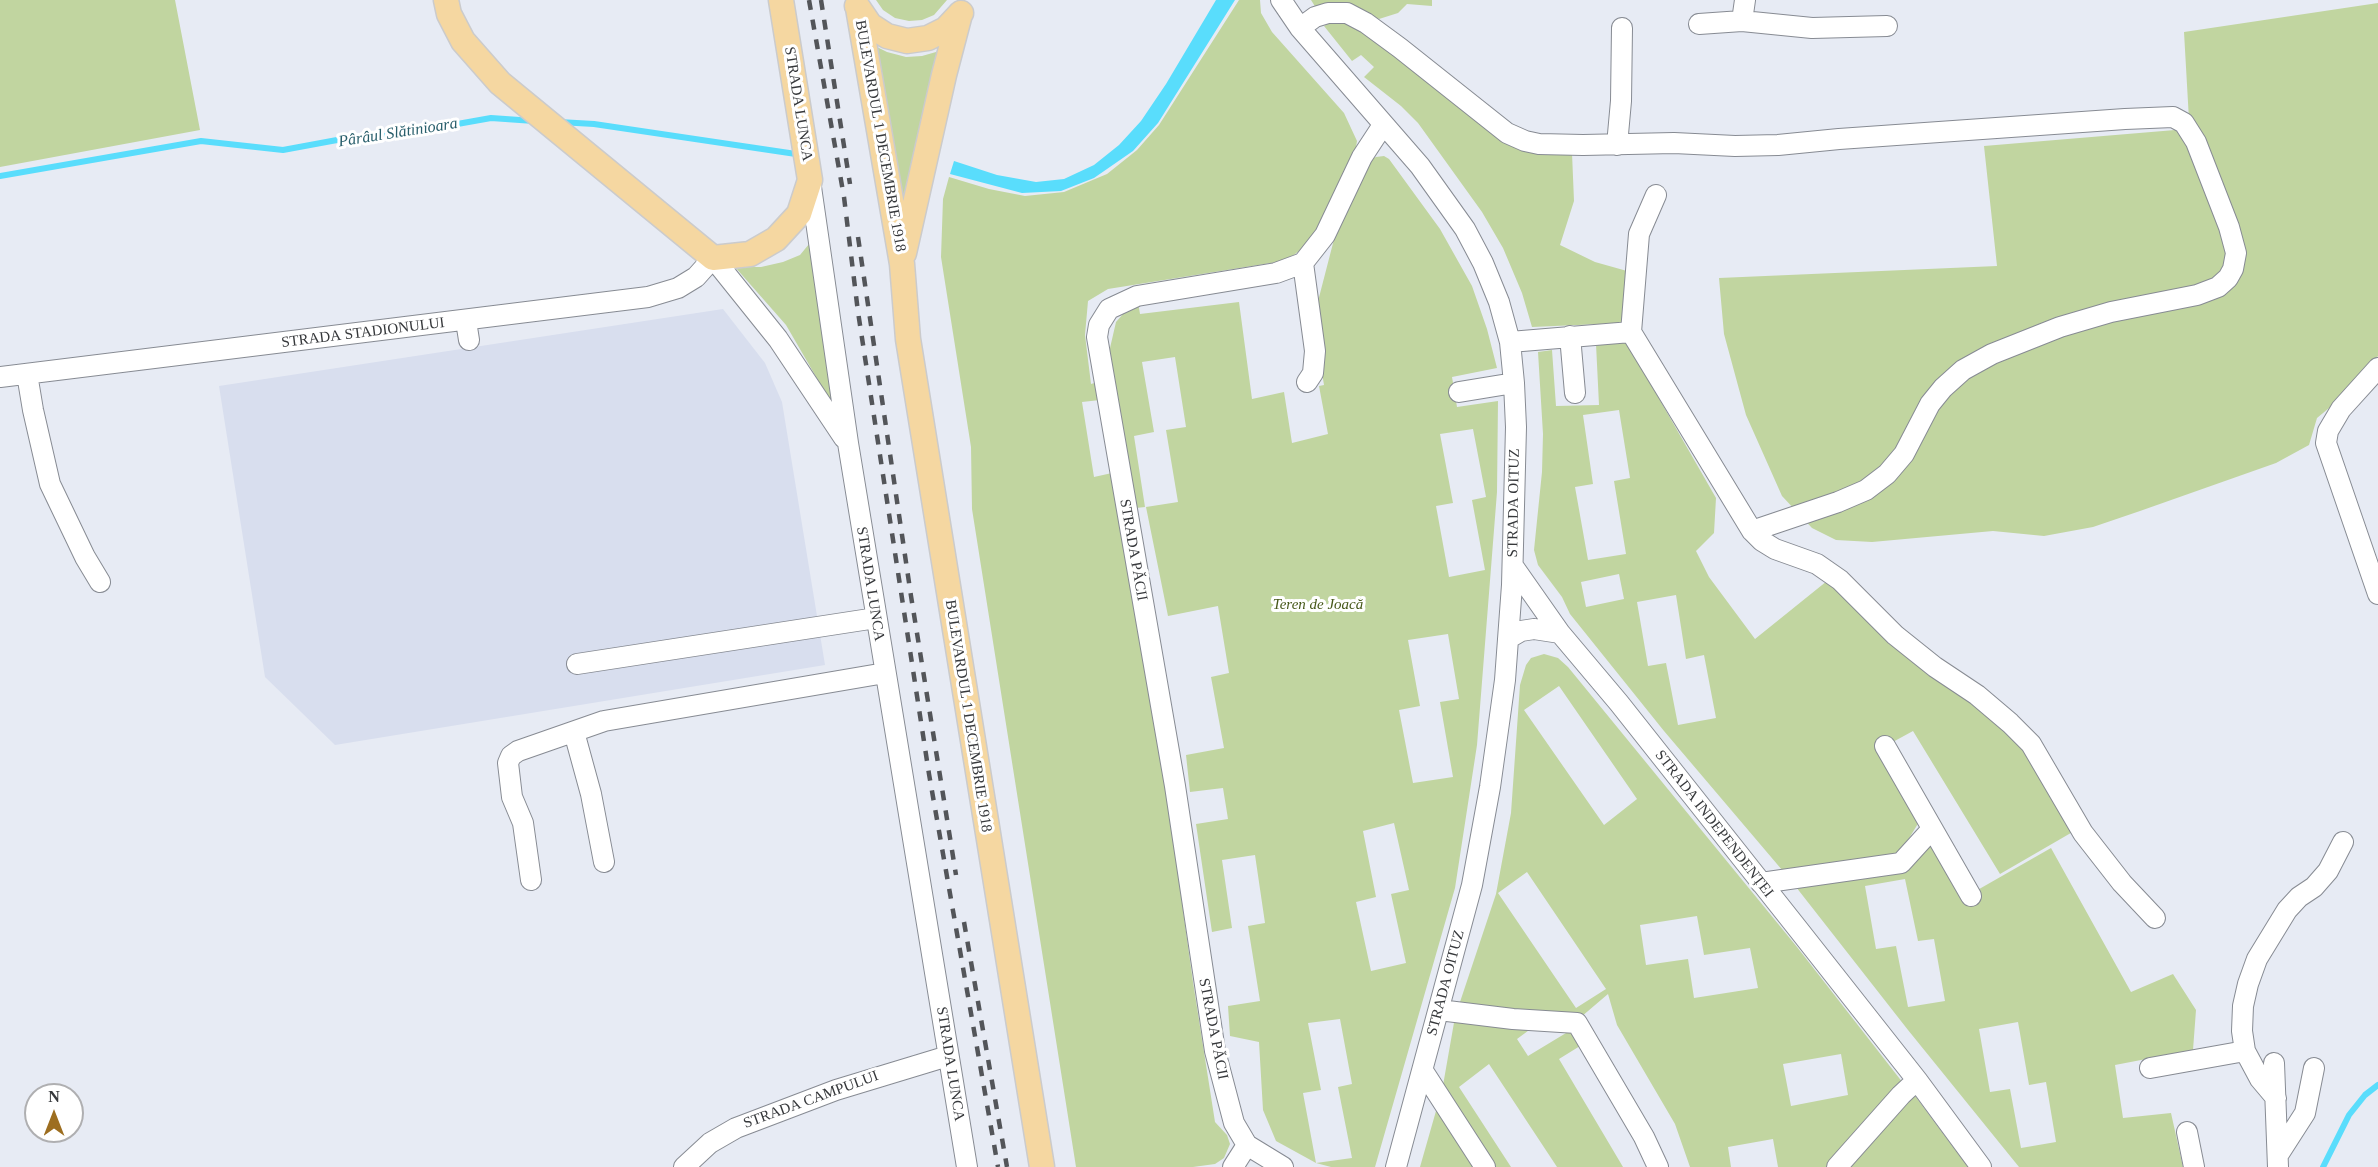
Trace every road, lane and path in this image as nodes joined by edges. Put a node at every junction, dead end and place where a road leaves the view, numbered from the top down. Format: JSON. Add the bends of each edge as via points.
{"nodes":[{"id":1,"x":446,"y":0,"type":"edge"},
{"id":2,"x":781,"y":0,"type":"edge"},
{"id":3,"x":1281,"y":0,"type":"edge"},
{"id":4,"x":1745,"y":0,"type":"edge"},
{"id":5,"x":856,"y":4,"type":"edge"},
{"id":6,"x":964,"y":7,"type":"edge"},
{"id":7,"x":1743,"y":21,"type":"junction"},
{"id":8,"x":1699,"y":24,"type":"dead end"},
{"id":9,"x":1887,"y":26,"type":"dead end"},
{"id":10,"x":1300,"y":28,"type":"junction"},
{"id":11,"x":1622,"y":28,"type":"dead end"},
{"id":12,"x":1383,"y":125,"type":"junction"},
{"id":13,"x":1617,"y":145,"type":"junction"},
{"id":14,"x":810,"y":180,"type":"junction"},
{"id":15,"x":1656,"y":195,"type":"dead end"},
{"id":16,"x":713,"y":258,"type":"junction"},
{"id":17,"x":1303,"y":263,"type":"junction"},
{"id":18,"x":902,"y":264,"type":"junction"},
{"id":19,"x":1631,"y":332,"type":"junction"},
{"id":20,"x":1570,"y":336,"type":"junction"},
{"id":21,"x":1510,"y":342,"type":"junction"},
{"id":22,"x":2378,"y":368,"type":"edge"},
{"id":23,"x":27,"y":374,"type":"junction"},
{"id":24,"x":0,"y":377,"type":"edge"},
{"id":25,"x":1307,"y":382,"type":"dead end"},
{"id":26,"x":1514,"y":383,"type":"junction"},
{"id":27,"x":1459,"y":392,"type":"dead end"},
{"id":28,"x":1575,"y":393,"type":"dead end"},
{"id":29,"x":848,"y":442,"type":"junction"},
{"id":30,"x":1752,"y":531,"type":"junction"},
{"id":31,"x":2369,"y":542,"type":"edge"},
{"id":32,"x":1513,"y":566,"type":"junction"},
{"id":33,"x":100,"y":582,"type":"dead end"},
{"id":34,"x":2378,"y":594,"type":"edge"},
{"id":35,"x":876,"y":618,"type":"junction"},
{"id":36,"x":1560,"y":633,"type":"junction"},
{"id":37,"x":1509,"y":638,"type":"junction"},
{"id":38,"x":577,"y":664,"type":"dead end"},
{"id":39,"x":885,"y":673,"type":"junction"},
{"id":40,"x":574,"y":732,"type":"junction"},
{"id":41,"x":1885,"y":746,"type":"dead end"},
{"id":42,"x":1932,"y":829,"type":"junction"},
{"id":43,"x":2343,"y":842,"type":"dead end"},
{"id":44,"x":604,"y":862,"type":"dead end"},
{"id":45,"x":531,"y":880,"type":"dead end"},
{"id":46,"x":1761,"y":883,"type":"junction"},
{"id":47,"x":1971,"y":896,"type":"dead end"},
{"id":48,"x":2155,"y":918,"type":"dead end"},
{"id":49,"x":1439,"y":1011,"type":"junction"},
{"id":50,"x":2245,"y":1051,"type":"junction"},
{"id":51,"x":948,"y":1056,"type":"junction"},
{"id":52,"x":2274,"y":1063,"type":"dead end"},
{"id":53,"x":2150,"y":1068,"type":"dead end"},
{"id":54,"x":2314,"y":1068,"type":"dead end"},
{"id":55,"x":1423,"y":1071,"type":"junction"},
{"id":56,"x":1917,"y":1080,"type":"junction"},
{"id":57,"x":2276,"y":1098,"type":"junction"},
{"id":58,"x":2187,"y":1132,"type":"dead end"},
{"id":59,"x":1247,"y":1145,"type":"junction"},
{"id":60,"x":2278,"y":1161,"type":"edge"},
{"id":61,"x":684,"y":1167,"type":"edge"},
{"id":62,"x":967,"y":1167,"type":"edge"},
{"id":63,"x":1042,"y":1167,"type":"edge"},
{"id":64,"x":1233,"y":1167,"type":"edge"},
{"id":65,"x":1283,"y":1167,"type":"edge"},
{"id":66,"x":1396,"y":1167,"type":"edge"},
{"id":67,"x":1485,"y":1167,"type":"edge"},
{"id":68,"x":1658,"y":1167,"type":"edge"},
{"id":69,"x":1837,"y":1167,"type":"edge"},
{"id":70,"x":1981,"y":1167,"type":"edge"},
{"id":71,"x":2194,"y":1167,"type":"edge"}],
"edges":[{"from":1,"to":16,"type":"main road","via":[[463,41],[520,101]]},
{"from":2,"to":14,"type":"main road","name":"STRADA LUNCA"},
{"from":3,"to":10,"type":"street","name":"STRADA OITUZ"},
{"from":4,"to":7,"type":"street"},
{"from":5,"to":6,"type":"main road","via":[[870,25],[887,36],[908,40],[928,38],[946,29]]},
{"from":5,"to":18,"type":"main road","name":"BULEVARDUL 1 DECEMBRIE 1918"},
{"from":6,"to":18,"type":"main road","name":"BULEVARDUL 1 DECEMBRIE 1918"},
{"from":7,"to":8,"type":"street"},
{"from":7,"to":9,"type":"street","via":[[1812,28]]},
{"from":10,"to":12,"type":"street","name":"STRADA OITUZ"},
{"from":10,"to":13,"type":"street","via":[[1322,15],[1347,13],[1400,48],[1507,133],[1525,141],[1555,145]]},
{"from":11,"to":13,"type":"street"},
{"from":12,"to":17,"type":"street","via":[[1362,157],[1317,248]]},
{"from":12,"to":21,"type":"street","name":"STRADA OITUZ","via":[[1420,166],[1465,229],[1499,302]]},
{"from":13,"to":30,"type":"street","via":[[1778,145],[2173,117],[2184,123],[2196,142],[2229,227],[2236,253],[2234,269],[2218,287],[2060,327],[1982,359],[1963,370],[1930,404],[1904,454],[1887,474],[1838,502]]},
{"from":14,"to":16,"type":"main road","via":[[799,214],[776,239],[750,254]]},
{"from":14,"to":29,"type":"street","name":"STRADA LUNCA"},
{"from":15,"to":19,"type":"street","via":[[1639,234]]},
{"from":16,"to":23,"type":"street","name":"STRADA STADIONULUI","via":[[696,277],[678,288],[648,297],[468,330]]},
{"from":16,"to":29,"type":"street","via":[[778,339]]},
{"from":17,"to":25,"type":"street","via":[[1315,351],[1313,373]]},
{"from":17,"to":59,"type":"street","name":"STRADA PĂCII","via":[[1276,273],[1137,296],[1109,309],[1097,337],[1175,786],[1215,1051],[1234,1123]]},
{"from":18,"to":63,"type":"main road","name":"BULEVARDUL 1 DECEMBRIE 1918","via":[[910,350]]},
{"from":19,"to":20,"type":"street"},
{"from":19,"to":30,"type":"street"},
{"from":20,"to":21,"type":"street"},
{"from":20,"to":28,"type":"street"},
{"from":21,"to":26,"type":"street","name":"STRADA OITUZ"},
{"from":22,"to":31,"type":"street","via":[[2342,409],[2326,442]]},
{"from":23,"to":24,"type":"street","name":"STRADA STADIONULUI"},
{"from":23,"to":33,"type":"street","via":[[50,484]]},
{"from":26,"to":27,"type":"street"},
{"from":26,"to":32,"type":"street","name":"STRADA OITUZ"},
{"from":29,"to":35,"type":"street","name":"STRADA LUNCA"},
{"from":30,"to":48,"type":"street","via":[[1775,549],[1817,564],[1840,580],[1895,635],[2010,723],[2031,744],[2083,833]]},
{"from":31,"to":34,"type":"street"},
{"from":32,"to":36,"type":"street","name":"STRADA INDEPENDENȚEI"},
{"from":32,"to":37,"type":"street","name":"STRADA OITUZ"},
{"from":35,"to":38,"type":"street"},
{"from":35,"to":39,"type":"street","name":"STRADA LUNCA"},
{"from":36,"to":37,"type":"street","via":[[1534,629]]},
{"from":36,"to":46,"type":"street","name":"STRADA INDEPENDENȚEI"},
{"from":37,"to":49,"type":"street","name":"STRADA OITUZ","via":[[1482,837]]},
{"from":39,"to":40,"type":"street","via":[[604,721]]},
{"from":39,"to":51,"type":"street","name":"STRADA LUNCA"},
{"from":40,"to":44,"type":"street"},
{"from":40,"to":45,"type":"street","via":[[518,751],[508,762],[512,797],[523,823]]},
{"from":41,"to":42,"type":"street"},
{"from":42,"to":46,"type":"street","via":[[1901,863]]},
{"from":42,"to":47,"type":"street"},
{"from":43,"to":50,"type":"street","via":[[2328,871],[2287,910],[2257,959],[2243,1006]]},
{"from":46,"to":56,"type":"street","name":"STRADA INDEPENDENȚEI"},
{"from":49,"to":55,"type":"street","name":"STRADA OITUZ"},
{"from":49,"to":68,"type":"street","via":[[1577,1023]]},
{"from":50,"to":53,"type":"street"},
{"from":50,"to":57,"type":"street"},
{"from":51,"to":61,"type":"street","name":"STRADA CAMPULUI","via":[[847,1086],[736,1128],[710,1143]]},
{"from":51,"to":62,"type":"street","name":"STRADA LUNCA"},
{"from":52,"to":57,"type":"street"},
{"from":54,"to":60,"type":"street","via":[[2305,1113]]},
{"from":55,"to":66,"type":"street","name":"STRADA OITUZ"},
{"from":55,"to":67,"type":"street"},
{"from":56,"to":69,"type":"street"},
{"from":56,"to":70,"type":"street","name":"STRADA INDEPENDENȚEI"},
{"from":57,"to":60,"type":"street"},
{"from":58,"to":71,"type":"street"},
{"from":59,"to":64,"type":"street"},
{"from":59,"to":65,"type":"street"}]}
